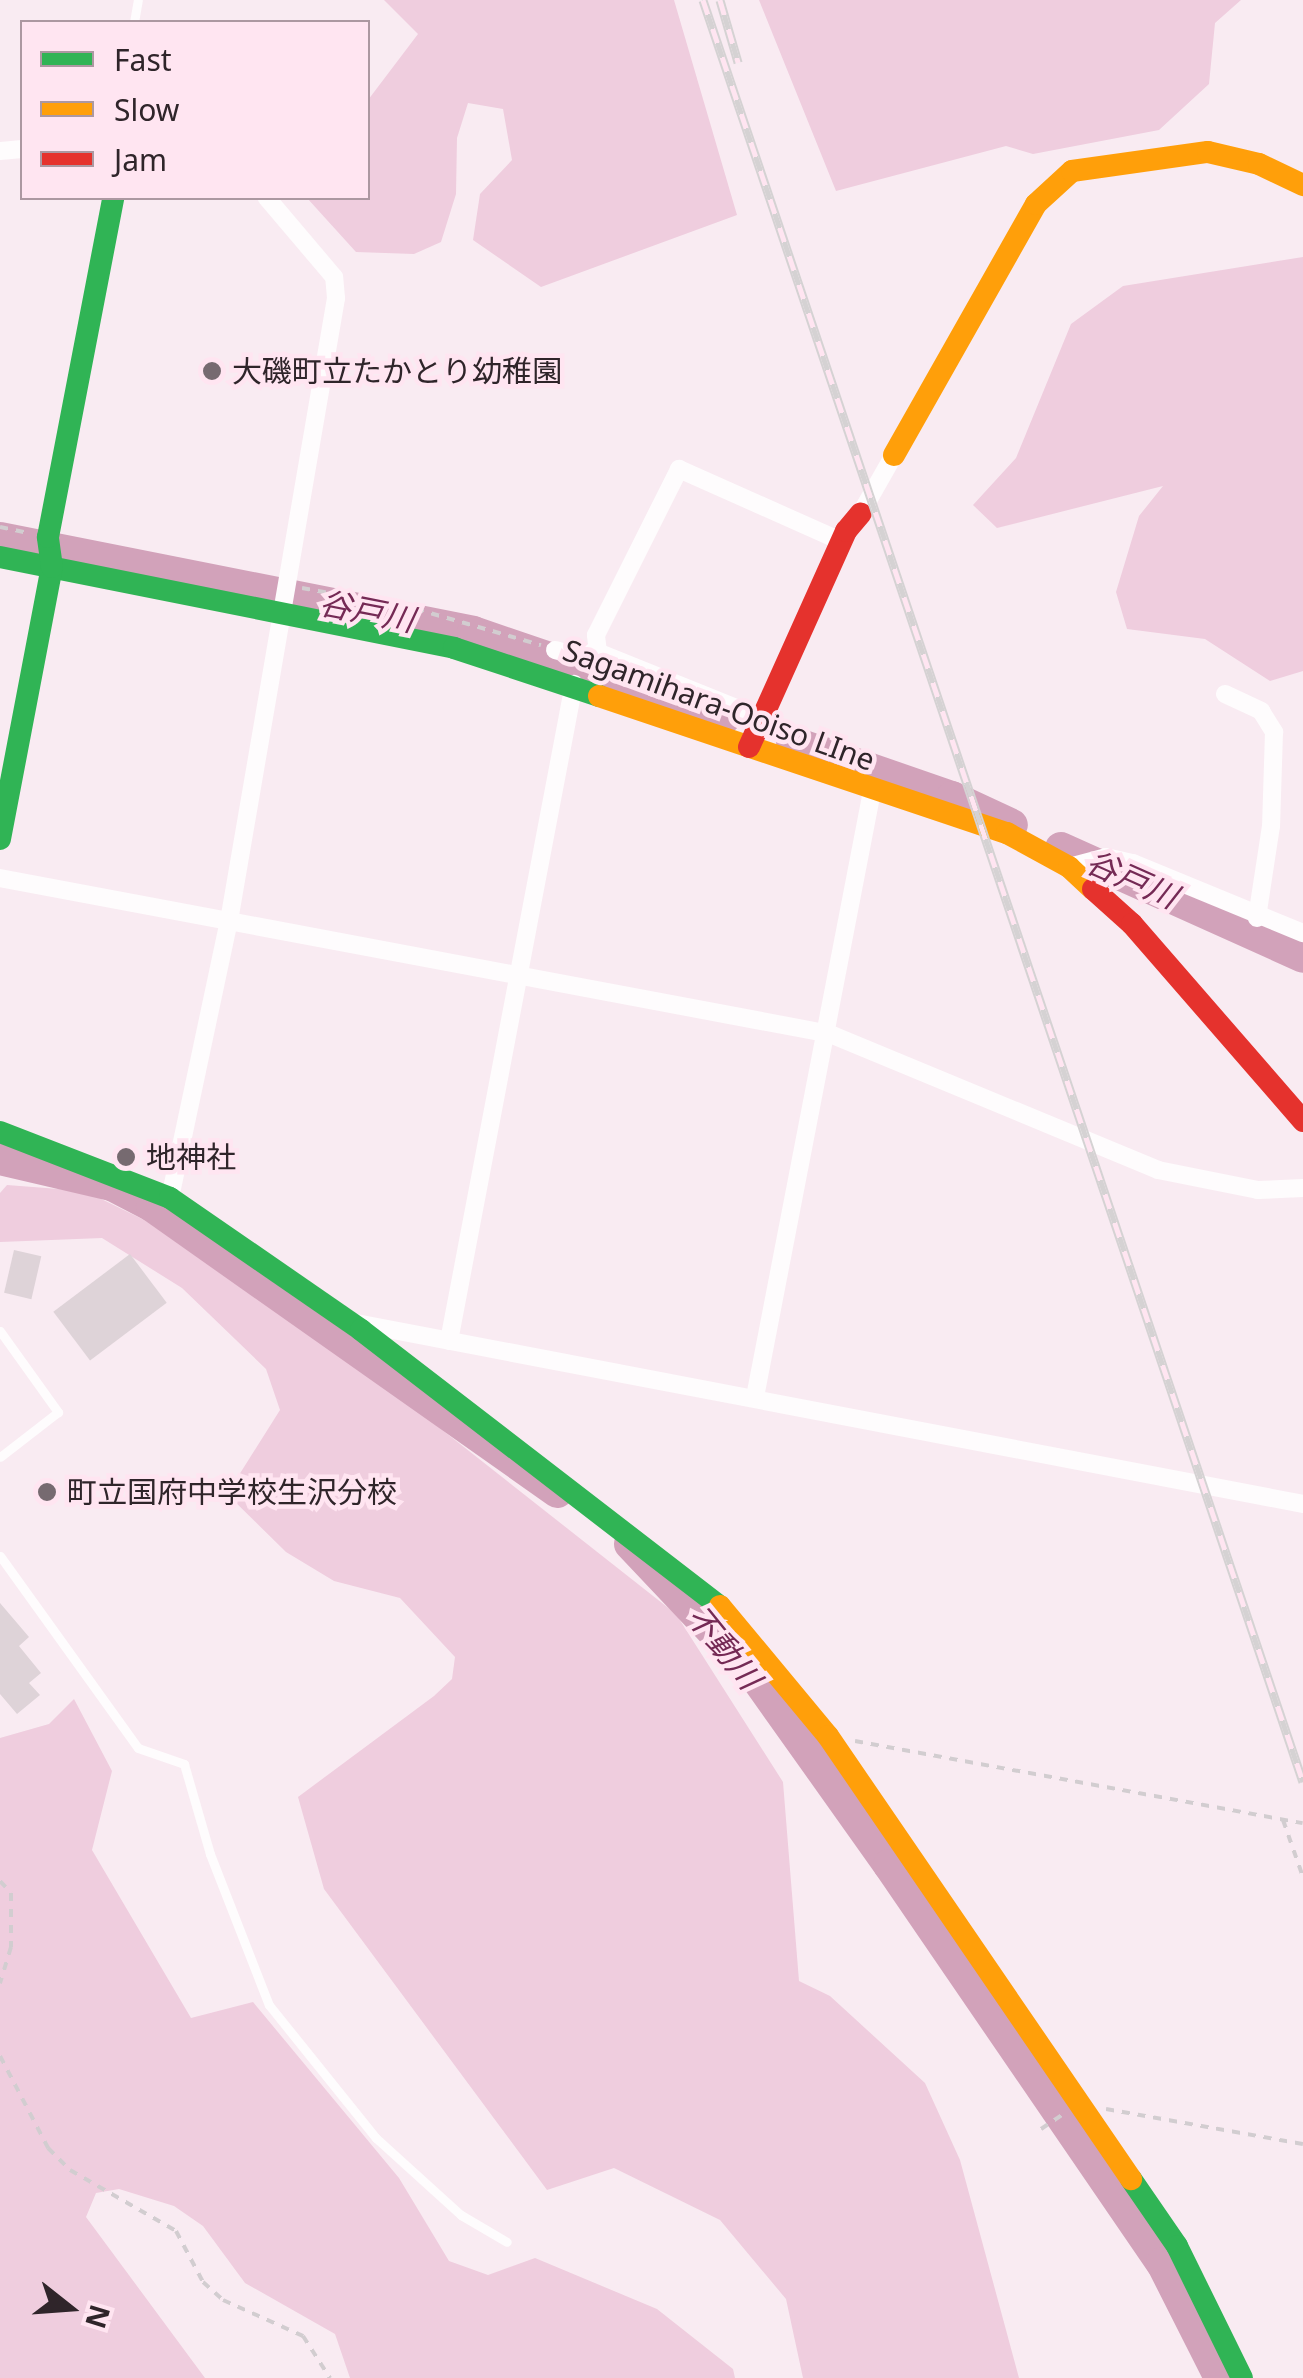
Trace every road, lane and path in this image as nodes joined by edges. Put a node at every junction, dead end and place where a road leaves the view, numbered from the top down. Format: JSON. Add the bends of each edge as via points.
{"nodes":[{"id":1,"x":1303,"y":184,"type":"edge"},
{"id":2,"x":113,"y":200,"type":"edge"},
{"id":3,"x":269,"y":200,"type":"edge"},
{"id":4,"x":894,"y":454,"type":"joint"},
{"id":5,"x":860,"y":513,"type":"joint"},
{"id":6,"x":0,"y":527,"type":"edge"},
{"id":7,"x":841,"y":541,"type":"junction"},
{"id":8,"x":50,"y":554,"type":"junction"},
{"id":9,"x":0,"y":557,"type":"edge"},
{"id":10,"x":287,"y":597,"type":"junction"},
{"id":11,"x":555,"y":650,"type":"joint"},
{"id":12,"x":598,"y":652,"type":"junction"},
{"id":13,"x":574,"y":684,"type":"junction"},
{"id":14,"x":1225,"y":694,"type":"dead end"},
{"id":15,"x":761,"y":718,"type":"junction"},
{"id":16,"x":749,"y":747,"type":"junction"},
{"id":17,"x":872,"y":791,"type":"junction"},
{"id":18,"x":0,"y":839,"type":"edge"},
{"id":19,"x":1076,"y":865,"type":"junction"},
{"id":20,"x":0,"y":878,"type":"edge"},
{"id":21,"x":1258,"y":918,"type":"junction"},
{"id":22,"x":229,"y":921,"type":"junction"},
{"id":23,"x":1303,"y":933,"type":"edge"},
{"id":24,"x":516,"y":976,"type":"junction"},
{"id":25,"x":830,"y":1034,"type":"junction"},
{"id":26,"x":1303,"y":1121,"type":"edge"},
{"id":27,"x":0,"y":1132,"type":"edge"},
{"id":28,"x":1303,"y":1188,"type":"edge"},
{"id":29,"x":170,"y":1198,"type":"junction"},
{"id":30,"x":346,"y":1320,"type":"junction"},
{"id":31,"x":0,"y":1332,"type":"edge"},
{"id":32,"x":449,"y":1341,"type":"junction"},
{"id":33,"x":755,"y":1398,"type":"junction"},
{"id":34,"x":0,"y":1457,"type":"edge"},
{"id":35,"x":1303,"y":1504,"type":"edge"},
{"id":36,"x":0,"y":1556,"type":"edge"},
{"id":37,"x":828,"y":1736,"type":"junction"},
{"id":38,"x":1283,"y":1819,"type":"junction"},
{"id":39,"x":1303,"y":1823,"type":"edge"},
{"id":40,"x":1303,"y":1877,"type":"edge"},
{"id":41,"x":0,"y":1881,"type":"edge"},
{"id":42,"x":0,"y":1983,"type":"edge"},
{"id":43,"x":0,"y":2056,"type":"edge"},
{"id":44,"x":1079,"y":2104,"type":"junction"},
{"id":45,"x":1041,"y":2129,"type":"dead end"},
{"id":46,"x":1303,"y":2144,"type":"edge"},
{"id":47,"x":507,"y":2242,"type":"dead end"},
{"id":48,"x":330,"y":2378,"type":"edge"},
{"id":49,"x":1242,"y":2378,"type":"edge"}],
"edges":[{"from":1,"to":4,"type":"street","via":[[1208,152],[1095,164],[1062,178],[1036,204]]},
{"from":2,"to":8,"type":"street"},
{"from":3,"to":10,"type":"street","via":[[334,277],[335,288]]},
{"from":4,"to":5,"type":"street"},
{"from":5,"to":7,"type":"street"},
{"from":6,"to":8,"type":"path"},
{"from":7,"to":12,"type":"street","via":[[679,468],[596,636]]},
{"from":7,"to":15,"type":"street"},
{"from":8,"to":9,"type":"street","name":"Sagamihara-Ooiso LIne"},
{"from":8,"to":10,"type":"street","name":"Sagamihara-Ooiso LIne"},
{"from":8,"to":18,"type":"street"},
{"from":10,"to":11,"type":"path","via":[[416,609]]},
{"from":10,"to":13,"type":"street","name":"Sagamihara-Ooiso LIne"},
{"from":10,"to":22,"type":"street"},
{"from":11,"to":12,"type":"street","via":[[581,657]]},
{"from":12,"to":15,"type":"street"},
{"from":13,"to":16,"type":"street","name":"Sagamihara-Ooiso LIne"},
{"from":13,"to":24,"type":"street"},
{"from":14,"to":21,"type":"street","via":[[1261,711],[1274,732],[1272,826]]},
{"from":15,"to":16,"type":"street"},
{"from":16,"to":17,"type":"street","name":"Sagamihara-Ooiso LIne"},
{"from":17,"to":19,"type":"street","name":"Sagamihara-Ooiso LIne","via":[[1007,833]]},
{"from":17,"to":25,"type":"street"},
{"from":19,"to":21,"type":"street","via":[[1106,857]]},
{"from":19,"to":26,"type":"street","name":"Sagamihara-Ooiso LIne"},
{"from":20,"to":22,"type":"street"},
{"from":21,"to":23,"type":"street"},
{"from":22,"to":24,"type":"street"},
{"from":22,"to":29,"type":"street"},
{"from":24,"to":25,"type":"street"},
{"from":24,"to":32,"type":"street"},
{"from":25,"to":28,"type":"street","via":[[1158,1170],[1258,1190]]},
{"from":25,"to":33,"type":"street"},
{"from":27,"to":29,"type":"street"},
{"from":29,"to":30,"type":"street"},
{"from":30,"to":32,"type":"street"},
{"from":30,"to":37,"type":"street","via":[[738,1619]]},
{"from":31,"to":34,"type":"lane","via":[[58,1412]]},
{"from":32,"to":33,"type":"street"},
{"from":33,"to":35,"type":"street"},
{"from":36,"to":47,"type":"lane","via":[[138,1748],[184,1764],[216,1871],[270,2005],[376,2138],[460,2215]]},
{"from":37,"to":38,"type":"path"},
{"from":37,"to":44,"type":"street"},
{"from":38,"to":39,"type":"path"},
{"from":38,"to":40,"type":"path"},
{"from":41,"to":42,"type":"path","via":[[10,1893],[12,1946]]},
{"from":43,"to":48,"type":"path","via":[[48,2148],[70,2170],[176,2231],[203,2282],[224,2300],[304,2336]]},
{"from":44,"to":45,"type":"path"},
{"from":44,"to":46,"type":"path"},
{"from":44,"to":49,"type":"street","via":[[1177,2246]]}]}
